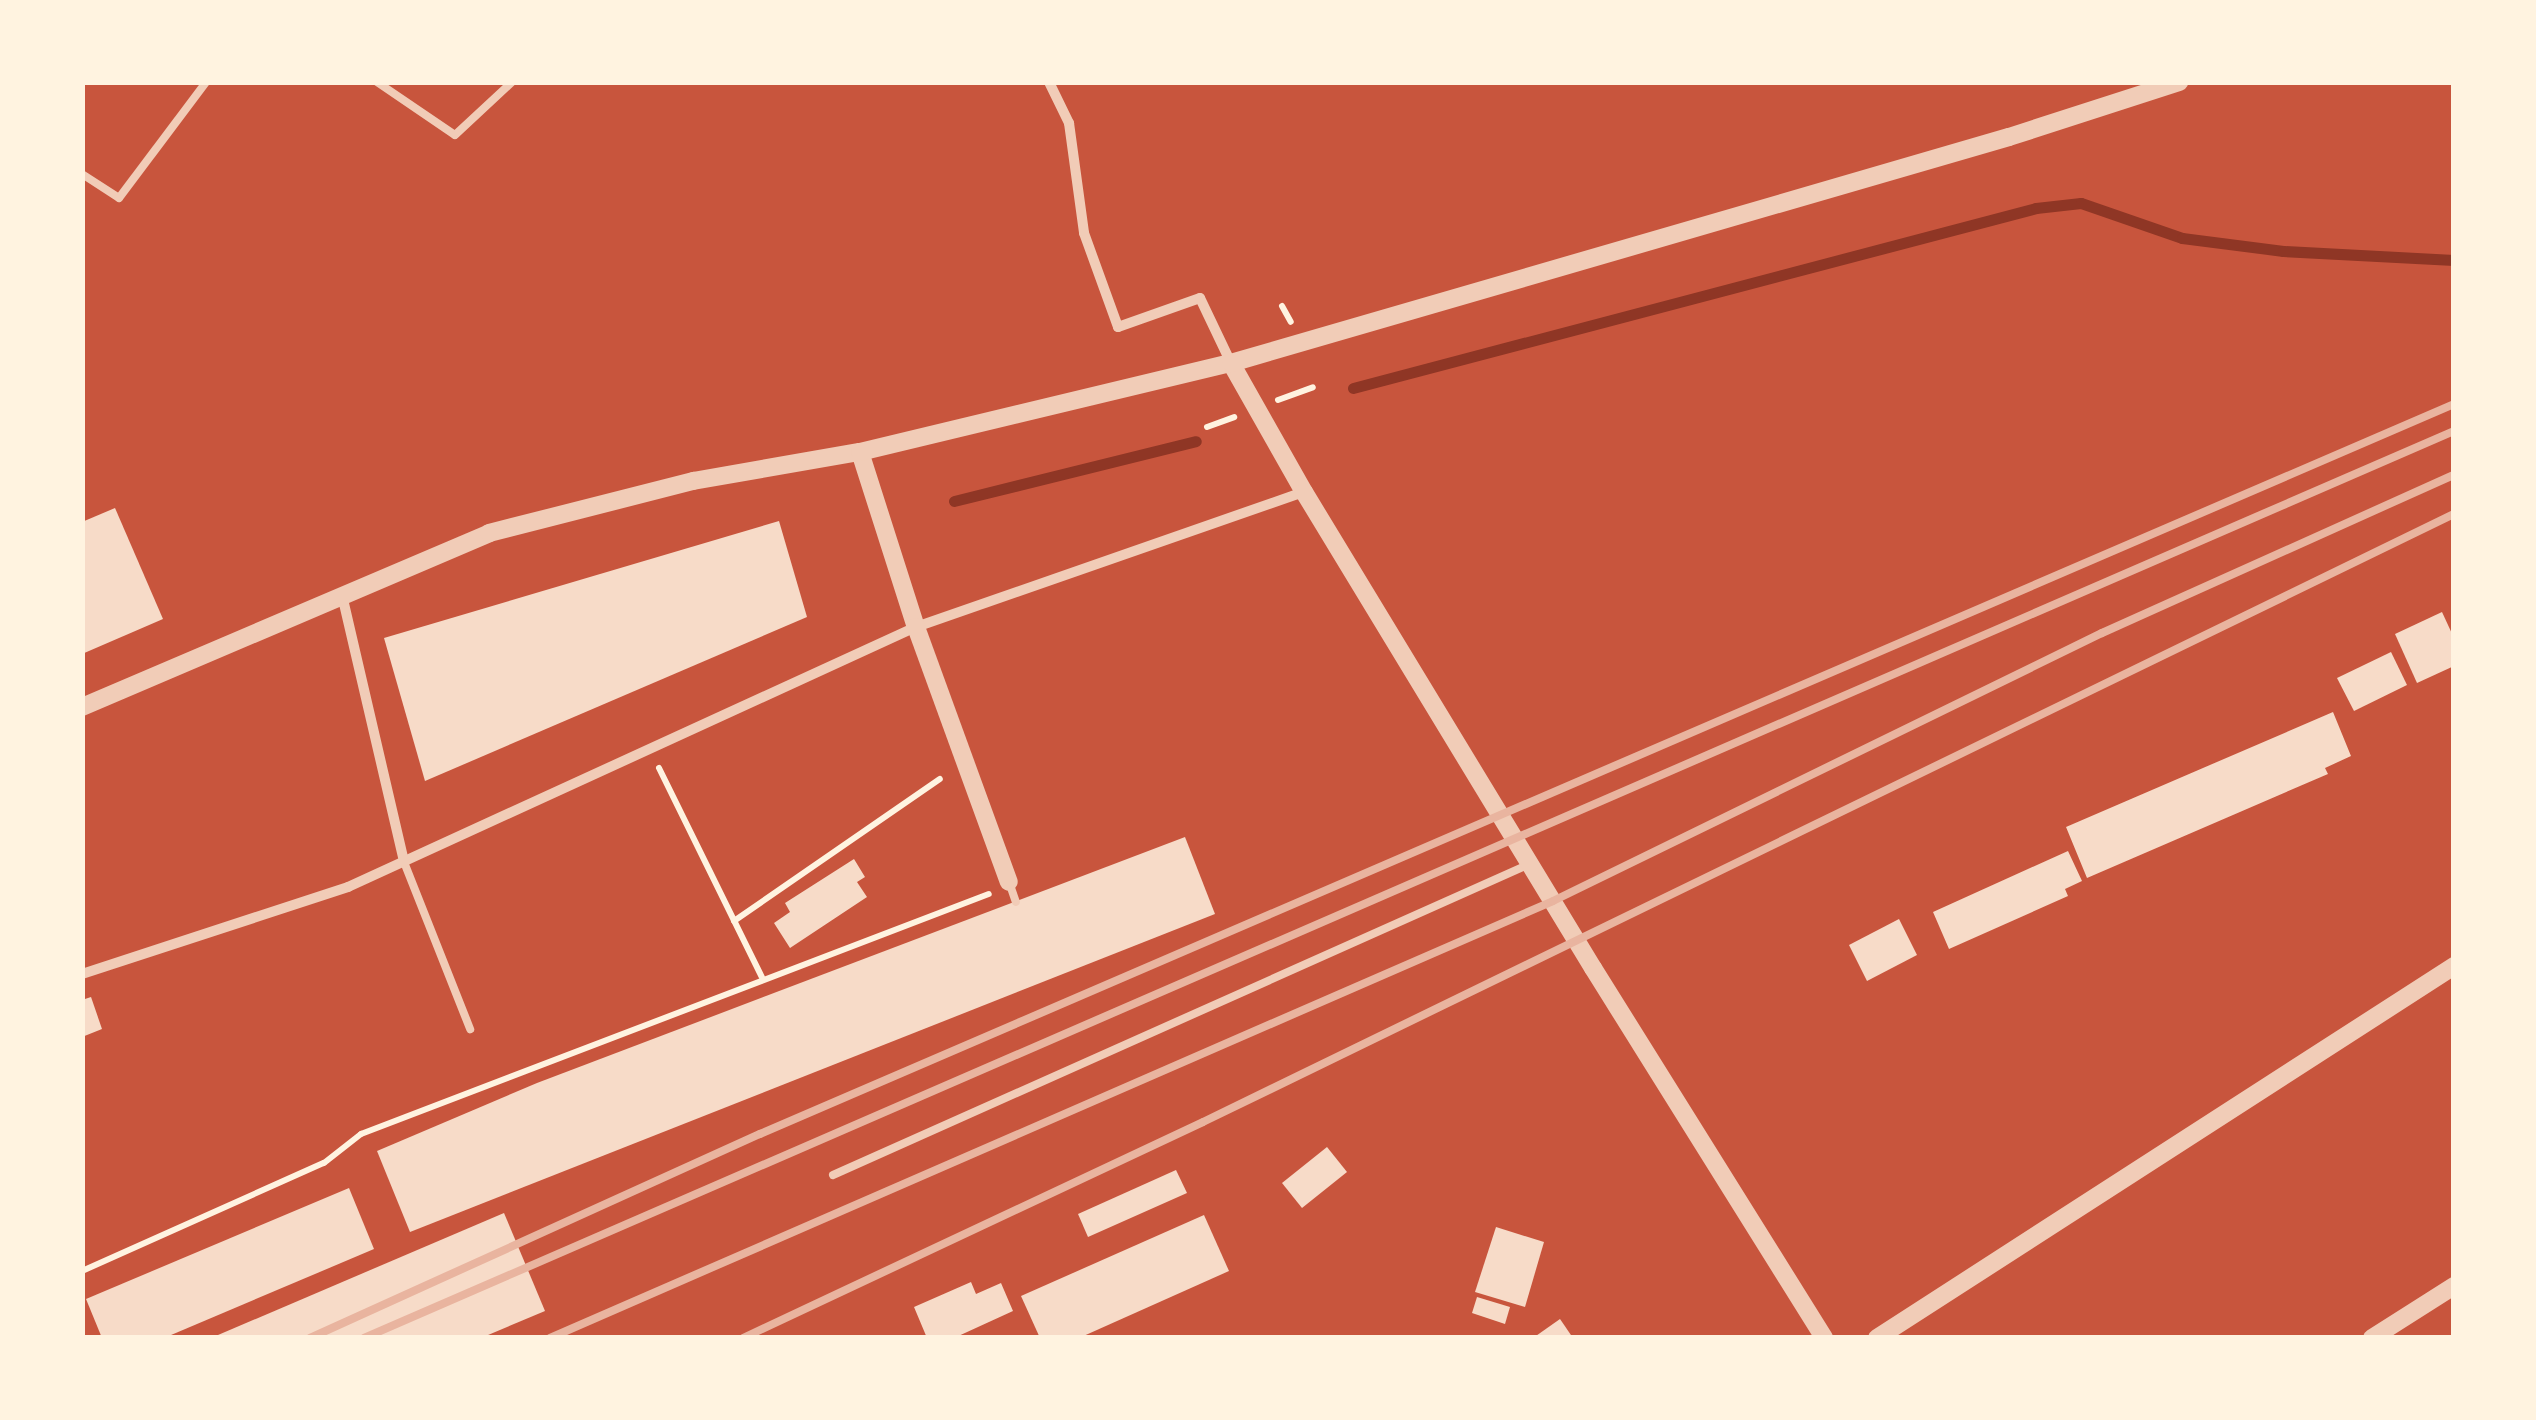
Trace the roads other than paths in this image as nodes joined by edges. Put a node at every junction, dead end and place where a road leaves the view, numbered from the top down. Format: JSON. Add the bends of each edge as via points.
{"nodes":[{"id":1,"x":206,"y":82,"type":"edge"},
{"id":2,"x":377,"y":82,"type":"edge"},
{"id":3,"x":512,"y":82,"type":"edge"},
{"id":4,"x":1049,"y":82,"type":"edge"},
{"id":5,"x":2178,"y":82,"type":"edge"},
{"id":6,"x":82,"y":174,"type":"edge"},
{"id":7,"x":1231,"y":362,"type":"junction"},
{"id":8,"x":860,"y":452,"type":"junction"},
{"id":9,"x":1304,"y":492,"type":"junction"},
{"id":10,"x":342,"y":594,"type":"junction"},
{"id":11,"x":916,"y":627,"type":"junction"},
{"id":12,"x":82,"y":707,"type":"edge"},
{"id":13,"x":404,"y":862,"type":"junction"},
{"id":14,"x":1530,"y":864,"type":"junction"},
{"id":15,"x":1009,"y":882,"type":"joint"},
{"id":16,"x":1016,"y":902,"type":"dead end"},
{"id":17,"x":2454,"y":966,"type":"edge"},
{"id":18,"x":82,"y":974,"type":"edge"},
{"id":19,"x":470,"y":1029,"type":"dead end"},
{"id":20,"x":832,"y":1175,"type":"dead end"},
{"id":21,"x":2454,"y":1286,"type":"edge"},
{"id":22,"x":1824,"y":1338,"type":"edge"},
{"id":23,"x":1877,"y":1338,"type":"edge"},
{"id":24,"x":2372,"y":1338,"type":"edge"}],
"edges":[{"from":1,"to":6,"type":"lane","via":[[118,198]]},
{"from":2,"to":3,"type":"lane","via":[[455,135]]},
{"from":4,"to":7,"type":"street","via":[[1069,123],[1084,233],[1118,328],[1200,298]]},
{"from":5,"to":7,"type":"street","via":[[1991,143]]},
{"from":7,"to":8,"type":"street"},
{"from":7,"to":9,"type":"street"},
{"from":8,"to":10,"type":"street","via":[[693,481],[490,533]]},
{"from":8,"to":11,"type":"street"},
{"from":9,"to":11,"type":"street"},
{"from":9,"to":14,"type":"street"},
{"from":10,"to":12,"type":"street"},
{"from":10,"to":13,"type":"street"},
{"from":11,"to":13,"type":"street"},
{"from":11,"to":15,"type":"street"},
{"from":13,"to":18,"type":"street","via":[[348,887]]},
{"from":13,"to":19,"type":"lane"},
{"from":14,"to":20,"type":"lane"},
{"from":14,"to":22,"type":"street"},
{"from":15,"to":16,"type":"lane"},
{"from":17,"to":23,"type":"street"},
{"from":21,"to":24,"type":"street"}]}
